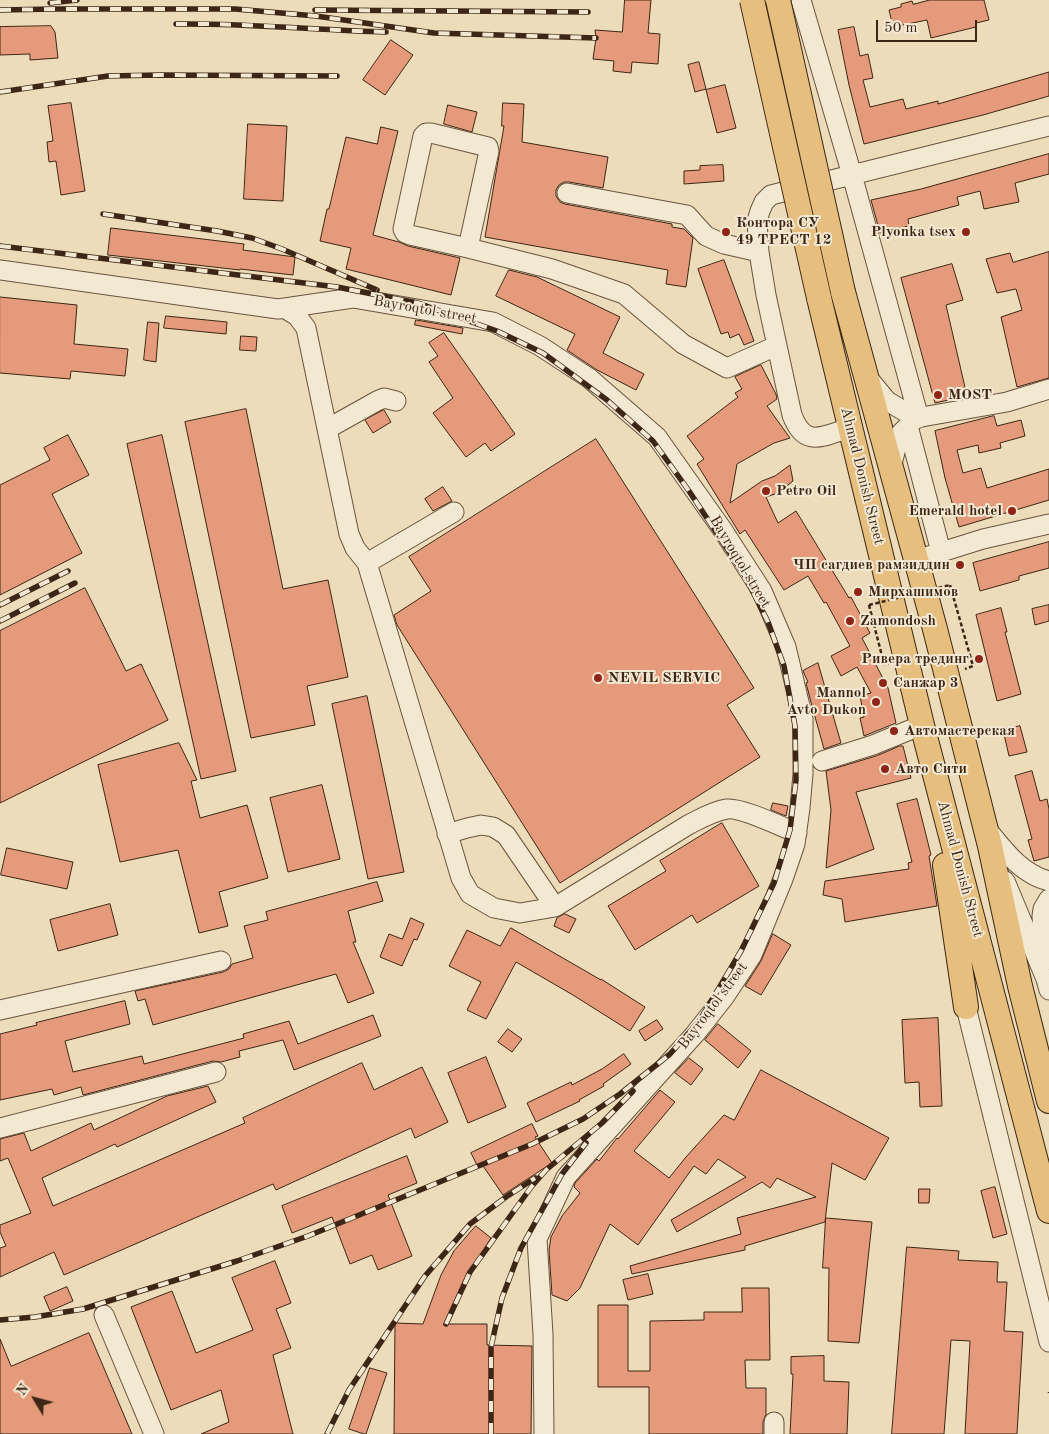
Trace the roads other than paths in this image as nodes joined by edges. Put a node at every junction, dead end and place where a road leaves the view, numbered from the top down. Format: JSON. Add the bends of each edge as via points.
{"nodes":[{"id":1,"x":752,"y":0,"type":"edge"},
{"id":2,"x":778,"y":0,"type":"edge"},
{"id":3,"x":801,"y":0,"type":"edge"},
{"id":4,"x":1049,"y":126,"type":"edge"},
{"id":5,"x":852,"y":175,"type":"junction"},
{"id":6,"x":567,"y":193,"type":"dead end"},
{"id":7,"x":468,"y":248,"type":"junction"},
{"id":8,"x":759,"y":252,"type":"junction"},
{"id":9,"x":0,"y":270,"type":"edge"},
{"id":10,"x":284,"y":308,"type":"junction"},
{"id":11,"x":776,"y":346,"type":"junction"},
{"id":12,"x":866,"y":377,"type":"junction"},
{"id":13,"x":1049,"y":390,"type":"edge"},
{"id":14,"x":396,"y":400,"type":"dead end"},
{"id":15,"x":914,"y":421,"type":"junction"},
{"id":16,"x":850,"y":428,"type":"junction"},
{"id":17,"x":327,"y":429,"type":"junction"},
{"id":18,"x":891,"y":468,"type":"junction"},
{"id":19,"x":454,"y":512,"type":"dead end"},
{"id":20,"x":1049,"y":524,"type":"edge"},
{"id":21,"x":941,"y":552,"type":"junction"},
{"id":22,"x":916,"y":560,"type":"junction"},
{"id":23,"x":366,"y":563,"type":"junction"},
{"id":24,"x":922,"y":725,"type":"junction"},
{"id":25,"x":822,"y":761,"type":"dead end"},
{"id":26,"x":797,"y":833,"type":"junction"},
{"id":27,"x":448,"y":834,"type":"junction"},
{"id":28,"x":987,"y":836,"type":"junction"},
{"id":29,"x":1049,"y":881,"type":"edge"},
{"id":30,"x":1049,"y":898,"type":"edge"},
{"id":31,"x":555,"y":907,"type":"junction"},
{"id":32,"x":221,"y":960,"type":"dead end"},
{"id":33,"x":1048,"y":985,"type":"edge"},
{"id":34,"x":966,"y":1006,"type":"joint"},
{"id":35,"x":0,"y":1010,"type":"edge"},
{"id":36,"x":216,"y":1072,"type":"dead end"},
{"id":37,"x":1049,"y":1102,"type":"edge"},
{"id":38,"x":0,"y":1128,"type":"edge"},
{"id":39,"x":1049,"y":1211,"type":"edge"},
{"id":40,"x":104,"y":1314,"type":"dead end"},
{"id":41,"x":1049,"y":1342,"type":"edge"},
{"id":42,"x":154,"y":1434,"type":"edge"},
{"id":43,"x":544,"y":1434,"type":"edge"}],
"edges":[{"from":1,"to":16,"type":"main road","name":"Ahmad Donish Street","bridge":true},
{"from":2,"to":12,"type":"main road","name":"Ahmad Donish Street","bridge":true},
{"from":3,"to":5,"type":"street"},
{"from":4,"to":5,"type":"street"},
{"from":5,"to":8,"type":"street","via":[[771,196],[764,202],[757,221]]},
{"from":5,"to":15,"type":"street"},
{"from":6,"to":8,"type":"street","via":[[687,215],[706,236]]},
{"from":7,"to":7,"type":"street","via":[[488,146],[426,133],[403,229],[410,235]]},
{"from":7,"to":11,"type":"street","via":[[552,269],[624,294],[683,344],[727,368]]},
{"from":8,"to":11,"type":"street"},
{"from":9,"to":10,"type":"street","name":"Bayroqtol street"},
{"from":10,"to":17,"type":"street","via":[[297,316],[306,328]]},
{"from":10,"to":26,"type":"street","name":"Bayroqtol street","via":[[354,298],[493,322],[540,346],[589,378],[657,437],[762,591],[786,647],[803,719],[803,774]]},
{"from":11,"to":16,"type":"street","via":[[790,408],[799,430],[813,439]]},
{"from":12,"to":15,"type":"street","via":[[886,401]]},
{"from":12,"to":18,"type":"main road","name":"Ahmad Donish Street"},
{"from":13,"to":15,"type":"street"},
{"from":14,"to":17,"type":"street","via":[[384,398]]},
{"from":15,"to":18,"type":"street","via":[[901,433]]},
{"from":15,"to":21,"type":"street"},
{"from":16,"to":24,"type":"main road","name":"Ahmad Donish Street"},
{"from":17,"to":23,"type":"street","via":[[349,534]]},
{"from":18,"to":22,"type":"main road","name":"Ahmad Donish Street"},
{"from":19,"to":23,"type":"street"},
{"from":20,"to":21,"type":"street"},
{"from":21,"to":22,"type":"street"},
{"from":22,"to":28,"type":"main road","name":"Ahmad Donish Street"},
{"from":23,"to":27,"type":"street"},
{"from":24,"to":25,"type":"street"},
{"from":24,"to":34,"type":"main road"},
{"from":24,"to":39,"type":"main road","name":"Ahmad Donish Street"},
{"from":26,"to":31,"type":"street","via":[[738,809],[727,809],[688,825]]},
{"from":26,"to":43,"type":"street","name":"Bayroqtol street","via":[[784,879],[752,954],[695,1034],[566,1177],[537,1239],[543,1334]]},
{"from":27,"to":31,"type":"street","via":[[481,825],[493,827],[506,835]]},
{"from":27,"to":31,"type":"street","via":[[461,878],[470,894],[494,908],[520,913]]},
{"from":28,"to":29,"type":"street","via":[[1024,869]]},
{"from":28,"to":33,"type":"street","name":"Ahmad Donish Street"},
{"from":28,"to":37,"type":"main road","name":"Ahmad Donish Street"},
{"from":30,"to":33,"type":"street","via":[[1041,923]]},
{"from":32,"to":35,"type":"street"},
{"from":34,"to":41,"type":"street"},
{"from":36,"to":38,"type":"street"},
{"from":40,"to":42,"type":"street"}]}
